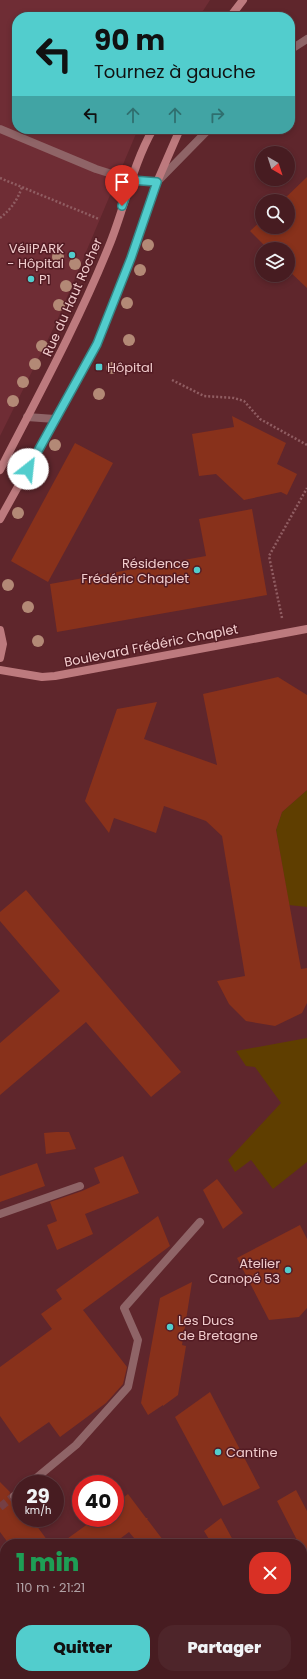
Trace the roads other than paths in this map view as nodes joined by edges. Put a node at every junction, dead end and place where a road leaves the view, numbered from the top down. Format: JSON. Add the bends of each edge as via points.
{"nodes":[{"id":1,"x":242,"y":0,"type":"edge"},
{"id":2,"x":234,"y":12,"type":"edge"},
{"id":3,"x":306,"y":41,"type":"edge"},
{"id":4,"x":295,"y":47,"type":"edge"},
{"id":5,"x":0,"y":129,"type":"edge"},
{"id":6,"x":150,"y":134,"type":"edge"},
{"id":7,"x":178,"y":134,"type":"edge"},
{"id":8,"x":204,"y":134,"type":"edge"},
{"id":9,"x":131,"y":180,"type":"junction"},
{"id":10,"x":157,"y":182,"type":"junction"},
{"id":11,"x":27,"y":417,"type":"junction"},
{"id":12,"x":55,"y":419,"type":"junction"},
{"id":13,"x":0,"y":470,"type":"edge"},
{"id":14,"x":0,"y":518,"type":"edge"},
{"id":15,"x":307,"y":629,"type":"edge"},
{"id":16,"x":0,"y":630,"type":"edge"},
{"id":17,"x":0,"y":658,"type":"edge"},
{"id":18,"x":0,"y":670,"type":"edge"},
{"id":19,"x":80,"y":1186,"type":"dead end"},
{"id":20,"x":0,"y":1214,"type":"edge"},
{"id":21,"x":200,"y":1222,"type":"dead end"},
{"id":22,"x":40,"y":1475,"type":"edge"}],
"edges":[{"from":1,"to":2,"type":"street"},
{"from":3,"to":4,"type":"street"},
{"from":5,"to":9,"type":"street","via":[[96,169]]},
{"from":6,"to":9,"type":"street","name":"Rue du Haut Rocher"},
{"from":7,"to":10,"type":"street"},
{"from":8,"to":10,"type":"street"},
{"from":9,"to":10,"type":"street"},
{"from":9,"to":11,"type":"street","name":"Rue du Haut Rocher","via":[[109,245],[70,334]]},
{"from":10,"to":12,"type":"street","via":[[131,258],[97,344]]},
{"from":11,"to":12,"type":"street"},
{"from":11,"to":13,"type":"street","name":"Rue du Haut Rocher"},
{"from":12,"to":14,"type":"street"},
{"from":15,"to":18,"type":"street","name":"Boulevard Frédéric Chaplet","via":[[55,676],[42,677]]},
{"from":16,"to":17,"type":"street","via":[[3,644]]},
{"from":19,"to":20,"type":"street"},
{"from":21,"to":22,"type":"street","via":[[124,1308],[138,1340],[128,1387],[76,1445]]}]}
